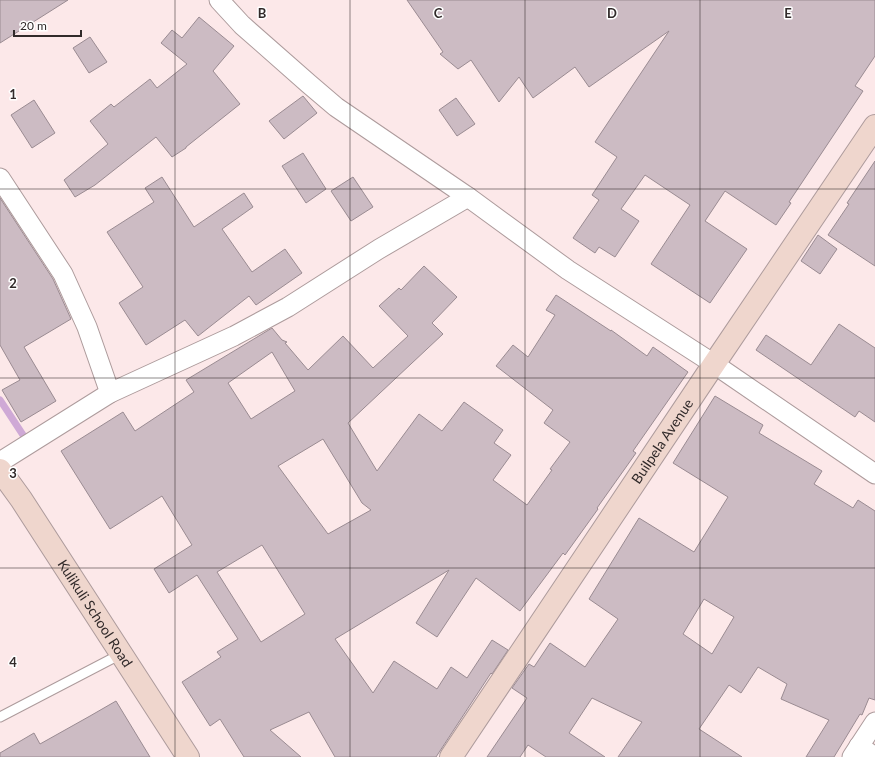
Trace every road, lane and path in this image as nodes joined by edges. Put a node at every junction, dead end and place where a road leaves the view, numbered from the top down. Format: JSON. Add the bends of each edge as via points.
{"nodes":[{"id":1,"x":219,"y":0,"type":"edge"},
{"id":2,"x":875,"y":126,"type":"edge"},
{"id":3,"x":0,"y":178,"type":"edge"},
{"id":4,"x":468,"y":197,"type":"junction"},
{"id":5,"x":714,"y":364,"type":"junction"},
{"id":6,"x":110,"y":394,"type":"junction"},
{"id":7,"x":0,"y":462,"type":"edge"},
{"id":8,"x":0,"y":470,"type":"edge"},
{"id":9,"x":875,"y":474,"type":"edge"},
{"id":10,"x":121,"y":654,"type":"junction"},
{"id":11,"x":0,"y":717,"type":"edge"},
{"id":12,"x":875,"y":722,"type":"edge"},
{"id":13,"x":856,"y":752,"type":"edge"},
{"id":14,"x":188,"y":757,"type":"edge"},
{"id":15,"x":451,"y":757,"type":"edge"},
{"id":16,"x":875,"y":757,"type":"edge"}],
"edges":[{"from":1,"to":4,"type":"street","via":[[242,25],[336,107]]},
{"from":2,"to":5,"type":"street","name":"Builpela Avenue"},
{"from":3,"to":6,"type":"street","via":[[63,274],[87,327]]},
{"from":4,"to":5,"type":"street","via":[[568,270]]},
{"from":4,"to":6,"type":"street","via":[[379,249],[288,307],[234,336]]},
{"from":5,"to":9,"type":"street"},
{"from":5,"to":15,"type":"street","name":"Builpela Avenue"},
{"from":6,"to":7,"type":"street"},
{"from":8,"to":10,"type":"street","name":"Kulikuli School Road"},
{"from":10,"to":11,"type":"lane"},
{"from":10,"to":14,"type":"street","name":"Kulikuli School Road"},
{"from":12,"to":13,"type":"street"},
{"from":13,"to":16,"type":"street"}]}
